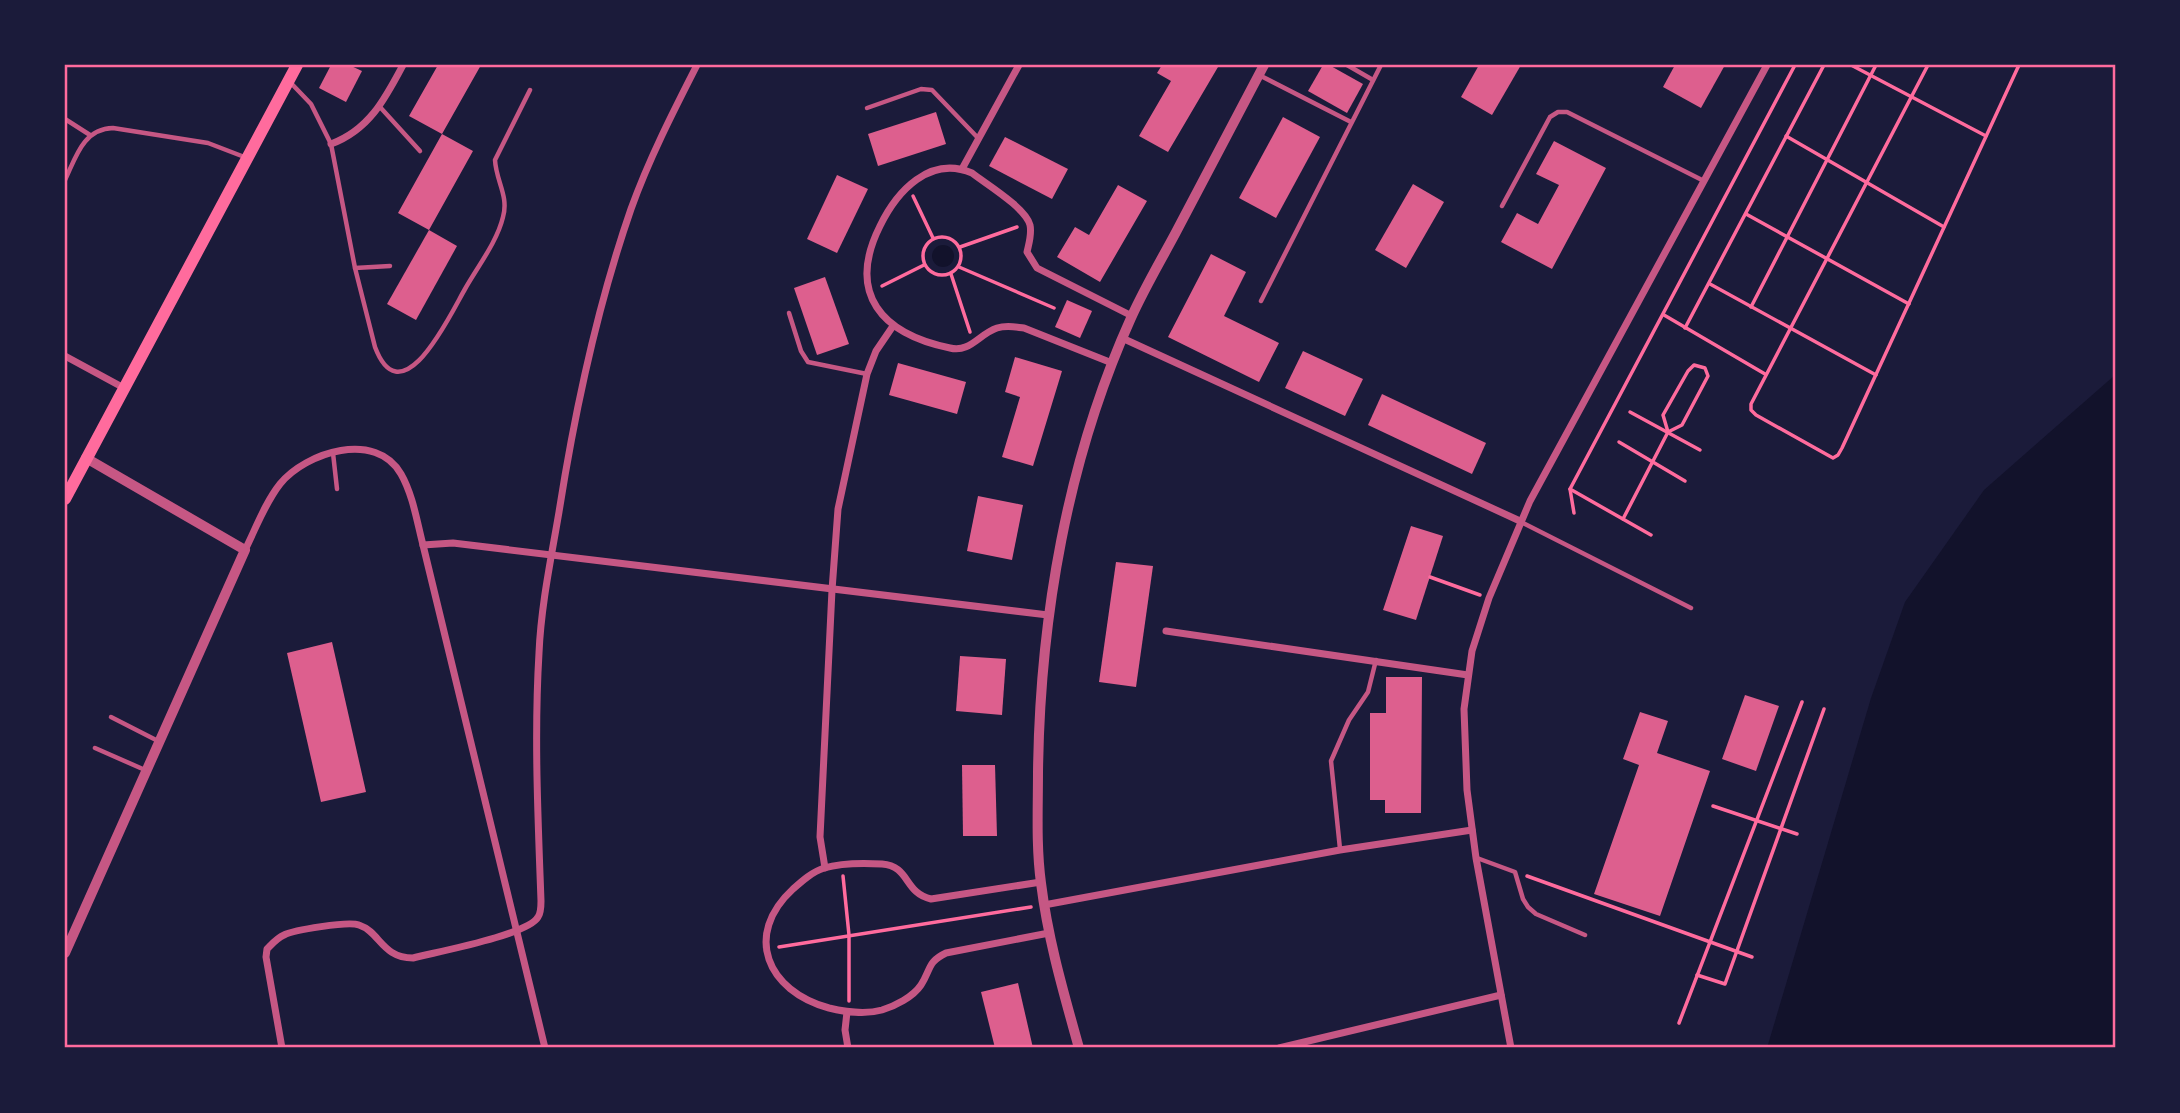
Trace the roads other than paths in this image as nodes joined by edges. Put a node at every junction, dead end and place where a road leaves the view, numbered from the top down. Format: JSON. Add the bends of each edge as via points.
{"nodes":[{"id":1,"x":297,"y":65,"type":"edge"},
{"id":2,"x":403,"y":65,"type":"edge"},
{"id":3,"x":697,"y":65,"type":"edge"},
{"id":4,"x":1019,"y":65,"type":"edge"},
{"id":5,"x":1347,"y":65,"type":"edge"},
{"id":6,"x":1381,"y":65,"type":"edge"},
{"id":7,"x":1767,"y":65,"type":"edge"},
{"id":8,"x":1261,"y":70,"type":"edge"},
{"id":9,"x":1373,"y":80,"type":"junction"},
{"id":10,"x":288,"y":81,"type":"junction"},
{"id":11,"x":530,"y":90,"type":"dead end"},
{"id":12,"x":380,"y":107,"type":"junction"},
{"id":13,"x":867,"y":108,"type":"dead end"},
{"id":14,"x":65,"y":119,"type":"edge"},
{"id":15,"x":1351,"y":122,"type":"junction"},
{"id":16,"x":90,"y":135,"type":"junction"},
{"id":17,"x":978,"y":138,"type":"junction"},
{"id":18,"x":331,"y":144,"type":"junction"},
{"id":19,"x":420,"y":151,"type":"dead end"},
{"id":20,"x":247,"y":158,"type":"junction"},
{"id":21,"x":962,"y":169,"type":"junction"},
{"id":22,"x":65,"y":180,"type":"edge"},
{"id":23,"x":1704,"y":181,"type":"junction"},
{"id":24,"x":1502,"y":206,"type":"dead end"},
{"id":25,"x":390,"y":267,"type":"dead end"},
{"id":26,"x":355,"y":268,"type":"junction"},
{"id":27,"x":1261,"y":301,"type":"dead end"},
{"id":28,"x":789,"y":313,"type":"dead end"},
{"id":29,"x":1132,"y":316,"type":"junction"},
{"id":30,"x":893,"y":326,"type":"junction"},
{"id":31,"x":1122,"y":338,"type":"junction"},
{"id":32,"x":65,"y":356,"type":"edge"},
{"id":33,"x":1112,"y":363,"type":"junction"},
{"id":34,"x":867,"y":374,"type":"junction"},
{"id":35,"x":124,"y":388,"type":"junction"},
{"id":36,"x":333,"y":452,"type":"junction"},
{"id":37,"x":86,"y":458,"type":"junction"},
{"id":38,"x":337,"y":489,"type":"dead end"},
{"id":39,"x":65,"y":499,"type":"edge"},
{"id":40,"x":1520,"y":522,"type":"junction"},
{"id":41,"x":423,"y":545,"type":"junction"},
{"id":42,"x":245,"y":550,"type":"junction"},
{"id":43,"x":551,"y":555,"type":"junction"},
{"id":44,"x":832,"y":590,"type":"junction"},
{"id":45,"x":1691,"y":608,"type":"dead end"},
{"id":46,"x":1048,"y":615,"type":"junction"},
{"id":47,"x":1166,"y":631,"type":"dead end"},
{"id":48,"x":1376,"y":660,"type":"junction"},
{"id":49,"x":1468,"y":675,"type":"junction"},
{"id":50,"x":111,"y":717,"type":"dead end"},
{"id":51,"x":158,"y":741,"type":"junction"},
{"id":52,"x":95,"y":748,"type":"dead end"},
{"id":53,"x":145,"y":771,"type":"junction"},
{"id":54,"x":1472,"y":830,"type":"junction"},
{"id":55,"x":1340,"y":850,"type":"junction"},
{"id":56,"x":1476,"y":858,"type":"junction"},
{"id":57,"x":825,"y":868,"type":"junction"},
{"id":58,"x":1041,"y":882,"type":"junction"},
{"id":59,"x":1044,"y":905,"type":"junction"},
{"id":60,"x":516,"y":932,"type":"junction"},
{"id":61,"x":1049,"y":933,"type":"junction"},
{"id":62,"x":1585,"y":935,"type":"dead end"},
{"id":63,"x":65,"y":953,"type":"edge"},
{"id":64,"x":1501,"y":995,"type":"junction"},
{"id":65,"x":848,"y":1008,"type":"junction"},
{"id":66,"x":282,"y":1048,"type":"edge"},
{"id":67,"x":545,"y":1048,"type":"edge"},
{"id":68,"x":848,"y":1048,"type":"edge"},
{"id":69,"x":1079,"y":1048,"type":"edge"},
{"id":70,"x":1279,"y":1048,"type":"edge"},
{"id":71,"x":1511,"y":1048,"type":"edge"}],
"edges":[{"from":1,"to":10,"type":"main road"},
{"from":2,"to":12,"type":"street"},
{"from":3,"to":43,"type":"street","via":[[648,166],[616,259],[581,393]]},
{"from":4,"to":17,"type":"street"},
{"from":5,"to":9,"type":"lane"},
{"from":6,"to":9,"type":"lane"},
{"from":7,"to":23,"type":"street"},
{"from":8,"to":15,"type":"lane"},
{"from":8,"to":29,"type":"street"},
{"from":9,"to":15,"type":"lane"},
{"from":10,"to":18,"type":"lane","via":[[311,104]]},
{"from":10,"to":20,"type":"main road"},
{"from":11,"to":26,"type":"lane","via":[[495,160],[506,205],[500,228],[431,348],[413,367],[395,371],[379,359]]},
{"from":12,"to":18,"type":"street","via":[[345,139]]},
{"from":12,"to":19,"type":"lane"},
{"from":13,"to":17,"type":"lane","via":[[921,89],[932,90]]},
{"from":14,"to":16,"type":"lane"},
{"from":15,"to":27,"type":"lane"},
{"from":16,"to":20,"type":"lane","via":[[113,128],[208,143]]},
{"from":16,"to":22,"type":"lane"},
{"from":17,"to":21,"type":"street"},
{"from":18,"to":26,"type":"lane"},
{"from":20,"to":35,"type":"main road"},
{"from":21,"to":29,"type":"street","via":[[1024,213],[1031,234],[1027,253],[1037,268]]},
{"from":21,"to":30,"type":"street","via":[[937,170],[906,187],[875,235],[866,279],[878,309]]},
{"from":23,"to":24,"type":"lane","via":[[1567,111],[1550,117]]},
{"from":23,"to":40,"type":"street"},
{"from":25,"to":26,"type":"lane"},
{"from":28,"to":34,"type":"lane","via":[[808,362]]},
{"from":29,"to":31,"type":"street"},
{"from":30,"to":33,"type":"street","via":[[953,349],[966,348],[997,328],[1024,328]]},
{"from":30,"to":34,"type":"street"},
{"from":31,"to":33,"type":"street"},
{"from":31,"to":40,"type":"street"},
{"from":32,"to":35,"type":"street"},
{"from":33,"to":46,"type":"street","via":[[1077,475]]},
{"from":34,"to":44,"type":"street","via":[[838,509]]},
{"from":35,"to":37,"type":"main road"},
{"from":36,"to":38,"type":"lane"},
{"from":36,"to":41,"type":"street","via":[[370,451],[392,462],[407,487]]},
{"from":36,"to":42,"type":"street","via":[[296,469],[282,482]]},
{"from":37,"to":39,"type":"main road"},
{"from":37,"to":42,"type":"street"},
{"from":40,"to":45,"type":"lane"},
{"from":40,"to":49,"type":"street","via":[[1489,598]]},
{"from":41,"to":43,"type":"street","via":[[453,543]]},
{"from":41,"to":60,"type":"street"},
{"from":42,"to":51,"type":"street"},
{"from":43,"to":44,"type":"street"},
{"from":43,"to":60,"type":"street","via":[[537,688],[541,901],[539,916]]},
{"from":44,"to":46,"type":"street"},
{"from":44,"to":57,"type":"street","via":[[820,837]]},
{"from":46,"to":58,"type":"street","via":[[1039,721]]},
{"from":47,"to":48,"type":"street"},
{"from":48,"to":49,"type":"street"},
{"from":48,"to":55,"type":"lane","via":[[1368,692],[1349,720],[1331,761]]},
{"from":49,"to":54,"type":"street","via":[[1464,746]]},
{"from":50,"to":51,"type":"lane"},
{"from":51,"to":53,"type":"street"},
{"from":52,"to":53,"type":"lane"},
{"from":53,"to":63,"type":"street"},
{"from":54,"to":55,"type":"street"},
{"from":54,"to":56,"type":"street"},
{"from":55,"to":59,"type":"street"},
{"from":56,"to":62,"type":"lane","via":[[1515,872],[1523,899],[1536,915]]},
{"from":56,"to":64,"type":"street"},
{"from":57,"to":58,"type":"street","via":[[895,867],[919,896],[931,899]]},
{"from":57,"to":65,"type":"street","via":[[782,900],[766,933],[766,948],[771,966],[797,993],[820,1005]]},
{"from":58,"to":59,"type":"street"},
{"from":59,"to":61,"type":"street"},
{"from":60,"to":66,"type":"street","via":[[413,958],[392,953],[360,925],[286,934],[267,949],[266,957]]},
{"from":60,"to":67,"type":"street"},
{"from":61,"to":65,"type":"street","via":[[946,953],[928,967],[922,984],[911,995],[881,1010]]},
{"from":61,"to":69,"type":"street"},
{"from":64,"to":70,"type":"street"},
{"from":64,"to":71,"type":"street"},
{"from":65,"to":68,"type":"street"}]}
